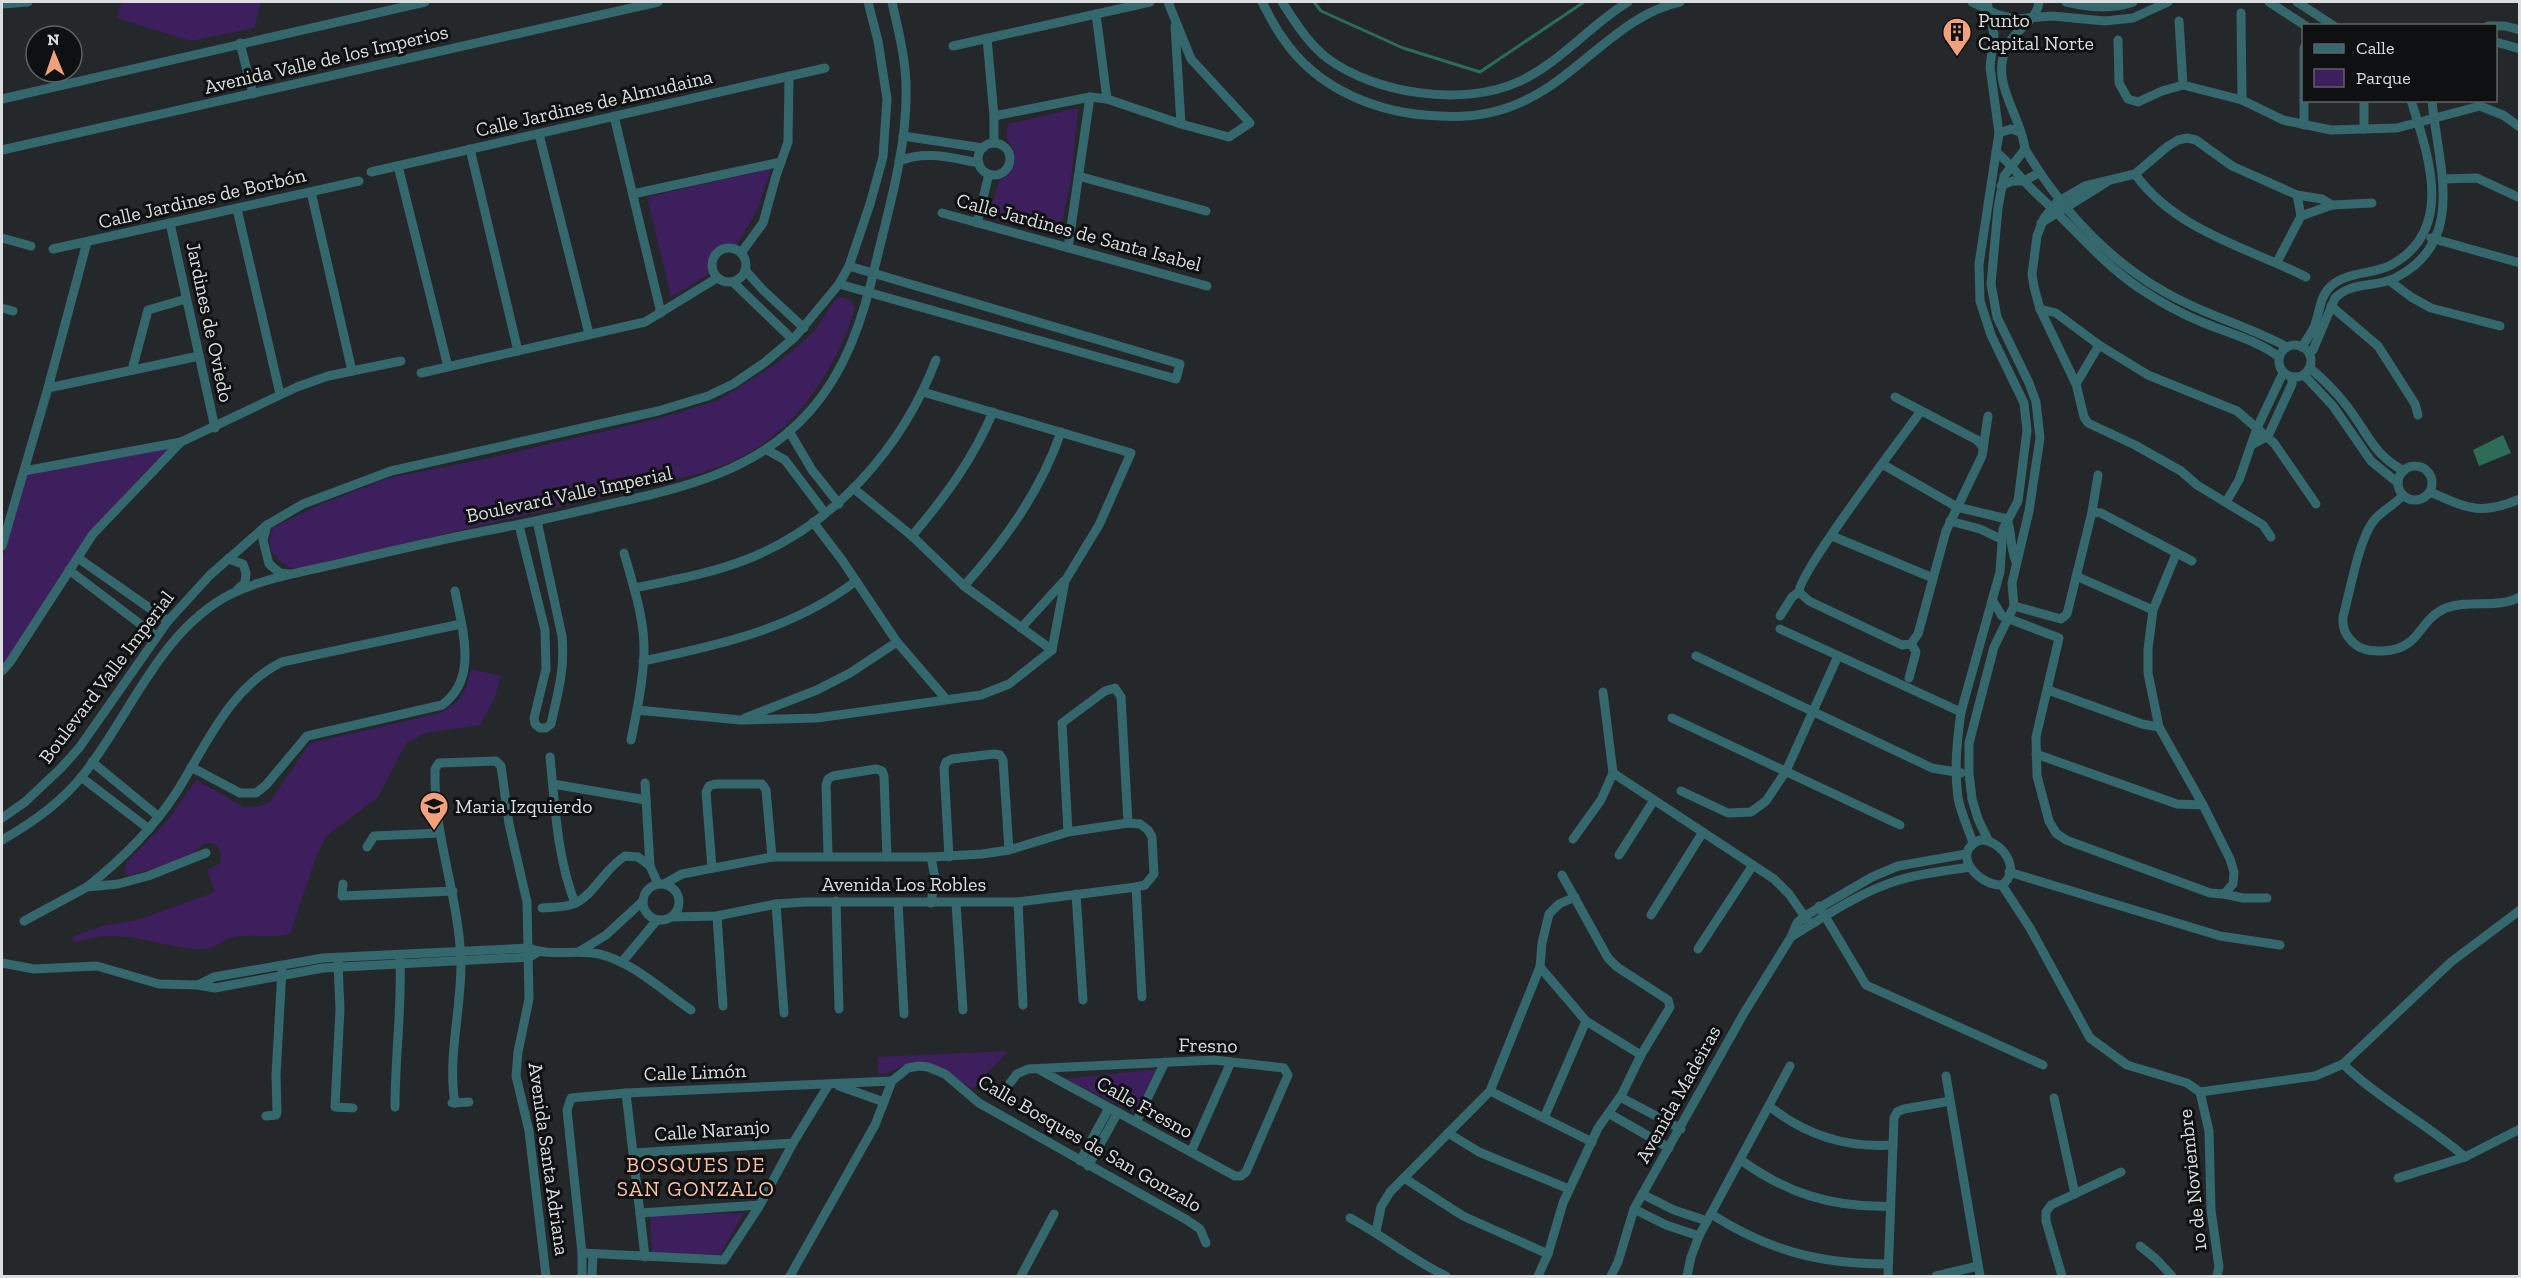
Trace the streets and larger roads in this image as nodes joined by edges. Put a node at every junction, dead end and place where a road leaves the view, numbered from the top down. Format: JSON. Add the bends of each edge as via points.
{"nodes":[{"id":1,"x":28,"y":2,"type":"edge"},
{"id":2,"x":425,"y":2,"type":"edge"},
{"id":3,"x":658,"y":2,"type":"edge"},
{"id":4,"x":868,"y":2,"type":"edge"},
{"id":5,"x":893,"y":2,"type":"edge"},
{"id":6,"x":1150,"y":2,"type":"edge"},
{"id":7,"x":1168,"y":2,"type":"edge"},
{"id":8,"x":1262,"y":2,"type":"edge"},
{"id":9,"x":1282,"y":2,"type":"edge"},
{"id":10,"x":1628,"y":2,"type":"edge"},
{"id":11,"x":1680,"y":2,"type":"edge"},
{"id":12,"x":1972,"y":2,"type":"edge"},
{"id":13,"x":2039,"y":2,"type":"edge"},
{"id":14,"x":2066,"y":2,"type":"edge"},
{"id":15,"x":2133,"y":2,"type":"edge"},
{"id":16,"x":2168,"y":2,"type":"edge"},
{"id":17,"x":2269,"y":2,"type":"edge"},
{"id":18,"x":2297,"y":2,"type":"edge"},
{"id":19,"x":2,"y":4,"type":"edge"},
{"id":20,"x":1988,"y":5,"type":"edge"},
{"id":21,"x":2241,"y":13,"type":"dead end"},
{"id":22,"x":1096,"y":14,"type":"junction"},
{"id":23,"x":1174,"y":17,"type":"junction"},
{"id":24,"x":2034,"y":17,"type":"junction"},
{"id":25,"x":2179,"y":21,"type":"dead end"},
{"id":26,"x":2303,"y":24,"type":"edge"},
{"id":27,"x":2331,"y":24,"type":"edge"},
{"id":28,"x":2497,"y":26,"type":"edge"},
{"id":29,"x":2520,"y":30,"type":"edge"},
{"id":30,"x":987,"y":39,"type":"junction"},
{"id":31,"x":2118,"y":40,"type":"dead end"},
{"id":32,"x":2497,"y":42,"type":"edge"},
{"id":33,"x":240,"y":43,"type":"junction"},
{"id":34,"x":953,"y":46,"type":"dead end"},
{"id":35,"x":1314,"y":46,"type":"junction"},
{"id":36,"x":2520,"y":49,"type":"edge"},
{"id":37,"x":1562,"y":53,"type":"junction"},
{"id":38,"x":1299,"y":58,"type":"junction"},
{"id":39,"x":825,"y":68,"type":"dead end"},
{"id":40,"x":1574,"y":70,"type":"junction"},
{"id":41,"x":789,"y":76,"type":"junction"},
{"id":42,"x":2183,"y":85,"type":"junction"},
{"id":43,"x":253,"y":94,"type":"junction"},
{"id":44,"x":1090,"y":97,"type":"junction"},
{"id":45,"x":906,"y":98,"type":"junction"},
{"id":46,"x":2,"y":99,"type":"edge"},
{"id":47,"x":886,"y":99,"type":"junction"},
{"id":48,"x":1107,"y":99,"type":"junction"},
{"id":49,"x":2242,"y":100,"type":"junction"},
{"id":50,"x":2304,"y":102,"type":"edge"},
{"id":51,"x":2364,"y":102,"type":"edge"},
{"id":52,"x":2412,"y":102,"type":"edge"},
{"id":53,"x":2432,"y":102,"type":"edge"},
{"id":54,"x":2480,"y":103,"type":"edge"},
{"id":55,"x":615,"y":116,"type":"junction"},
{"id":56,"x":994,"y":116,"type":"junction"},
{"id":57,"x":2434,"y":118,"type":"junction"},
{"id":58,"x":2418,"y":121,"type":"junction"},
{"id":59,"x":1181,"y":124,"type":"junction"},
{"id":60,"x":2304,"y":125,"type":"junction"},
{"id":61,"x":2520,"y":127,"type":"edge"},
{"id":62,"x":2364,"y":129,"type":"junction"},
{"id":63,"x":2020,"y":132,"type":"junction"},
{"id":64,"x":539,"y":134,"type":"junction"},
{"id":65,"x":1999,"y":134,"type":"junction"},
{"id":66,"x":903,"y":136,"type":"junction"},
{"id":67,"x":935,"y":141,"type":"junction"},
{"id":68,"x":994,"y":143,"type":"junction"},
{"id":69,"x":983,"y":148,"type":"junction"},
{"id":70,"x":470,"y":149,"type":"junction"},
{"id":71,"x":2025,"y":149,"type":"junction"},
{"id":72,"x":2,"y":150,"type":"edge"},
{"id":73,"x":1996,"y":152,"type":"junction"},
{"id":74,"x":933,"y":154,"type":"junction"},
{"id":75,"x":899,"y":161,"type":"junction"},
{"id":76,"x":781,"y":162,"type":"junction"},
{"id":77,"x":979,"y":163,"type":"junction"},
{"id":78,"x":2011,"y":164,"type":"junction"},
{"id":79,"x":398,"y":166,"type":"junction"},
{"id":80,"x":371,"y":172,"type":"dead end"},
{"id":81,"x":2039,"y":173,"type":"junction"},
{"id":82,"x":989,"y":174,"type":"junction"},
{"id":83,"x":2135,"y":174,"type":"junction"},
{"id":84,"x":1078,"y":176,"type":"junction"},
{"id":85,"x":2444,"y":179,"type":"junction"},
{"id":86,"x":2024,"y":181,"type":"junction"},
{"id":87,"x":359,"y":182,"type":"dead end"},
{"id":88,"x":2001,"y":186,"type":"junction"},
{"id":89,"x":311,"y":192,"type":"junction"},
{"id":90,"x":633,"y":194,"type":"junction"},
{"id":91,"x":2297,"y":195,"type":"junction"},
{"id":92,"x":2520,"y":198,"type":"edge"},
{"id":93,"x":2064,"y":203,"type":"junction"},
{"id":94,"x":2372,"y":203,"type":"dead end"},
{"id":95,"x":2332,"y":205,"type":"junction"},
{"id":96,"x":237,"y":208,"type":"junction"},
{"id":97,"x":1206,"y":211,"type":"dead end"},
{"id":98,"x":2055,"y":211,"type":"junction"},
{"id":99,"x":942,"y":213,"type":"dead end"},
{"id":100,"x":2301,"y":216,"type":"junction"},
{"id":101,"x":977,"y":223,"type":"junction"},
{"id":102,"x":170,"y":224,"type":"junction"},
{"id":103,"x":2424,"y":234,"type":"junction"},
{"id":104,"x":2,"y":238,"type":"edge"},
{"id":105,"x":2435,"y":239,"type":"junction"},
{"id":106,"x":87,"y":242,"type":"junction"},
{"id":107,"x":31,"y":246,"type":"dead end"},
{"id":108,"x":1068,"y":248,"type":"junction"},
{"id":109,"x":53,"y":249,"type":"dead end"},
{"id":110,"x":741,"y":254,"type":"junction"},
{"id":111,"x":2277,"y":262,"type":"junction"},
{"id":112,"x":2520,"y":263,"type":"edge"},
{"id":113,"x":849,"y":266,"type":"junction"},
{"id":114,"x":745,"y":270,"type":"junction"},
{"id":115,"x":874,"y":273,"type":"junction"},
{"id":116,"x":2306,"y":277,"type":"dead end"},
{"id":117,"x":717,"y":278,"type":"junction"},
{"id":118,"x":897,"y":280,"type":"junction"},
{"id":119,"x":2390,"y":281,"type":"junction"},
{"id":120,"x":733,"y":282,"type":"junction"},
{"id":121,"x":839,"y":284,"type":"junction"},
{"id":122,"x":1207,"y":286,"type":"dead end"},
{"id":123,"x":868,"y":292,"type":"junction"},
{"id":124,"x":186,"y":299,"type":"junction"},
{"id":125,"x":892,"y":299,"type":"junction"},
{"id":126,"x":2331,"y":306,"type":"junction"},
{"id":127,"x":780,"y":307,"type":"junction"},
{"id":128,"x":2,"y":308,"type":"edge"},
{"id":129,"x":2040,"y":309,"type":"junction"},
{"id":130,"x":13,"y":311,"type":"dead end"},
{"id":131,"x":661,"y":313,"type":"junction"},
{"id":132,"x":770,"y":317,"type":"junction"},
{"id":133,"x":1037,"y":323,"type":"junction"},
{"id":134,"x":2500,"y":326,"type":"dead end"},
{"id":135,"x":804,"y":328,"type":"junction"},
{"id":136,"x":589,"y":334,"type":"junction"},
{"id":137,"x":792,"y":339,"type":"junction"},
{"id":138,"x":1030,"y":339,"type":"junction"},
{"id":139,"x":2100,"y":345,"type":"junction"},
{"id":140,"x":2287,"y":347,"type":"junction"},
{"id":141,"x":2305,"y":350,"type":"junction"},
{"id":142,"x":518,"y":351,"type":"junction"},
{"id":143,"x":199,"y":356,"type":"junction"},
{"id":144,"x":2279,"y":357,"type":"junction"},
{"id":145,"x":936,"y":360,"type":"dead end"},
{"id":146,"x":401,"y":361,"type":"dead end"},
{"id":147,"x":447,"y":367,"type":"junction"},
{"id":148,"x":132,"y":370,"type":"junction"},
{"id":149,"x":352,"y":371,"type":"junction"},
{"id":150,"x":2307,"y":371,"type":"junction"},
{"id":151,"x":421,"y":374,"type":"dead end"},
{"id":152,"x":2288,"y":375,"type":"junction"},
{"id":153,"x":2076,"y":384,"type":"junction"},
{"id":154,"x":48,"y":388,"type":"junction"},
{"id":155,"x":923,"y":392,"type":"junction"},
{"id":156,"x":280,"y":394,"type":"junction"},
{"id":157,"x":1895,"y":397,"type":"dead end"},
{"id":158,"x":1921,"y":411,"type":"junction"},
{"id":159,"x":993,"y":412,"type":"junction"},
{"id":160,"x":2418,"y":415,"type":"dead end"},
{"id":161,"x":1988,"y":416,"type":"dead end"},
{"id":162,"x":215,"y":428,"type":"junction"},
{"id":163,"x":2258,"y":428,"type":"junction"},
{"id":164,"x":789,"y":430,"type":"junction"},
{"id":165,"x":1061,"y":432,"type":"junction"},
{"id":166,"x":2268,"y":436,"type":"junction"},
{"id":167,"x":181,"y":442,"type":"junction"},
{"id":168,"x":2253,"y":444,"type":"junction"},
{"id":169,"x":1983,"y":447,"type":"junction"},
{"id":170,"x":766,"y":450,"type":"junction"},
{"id":171,"x":1882,"y":464,"type":"junction"},
{"id":172,"x":24,"y":471,"type":"junction"},
{"id":173,"x":2404,"y":471,"type":"junction"},
{"id":174,"x":2098,"y":475,"type":"dead end"},
{"id":175,"x":2398,"y":483,"type":"junction"},
{"id":176,"x":853,"y":488,"type":"junction"},
{"id":177,"x":2430,"y":492,"type":"junction"},
{"id":178,"x":2403,"y":495,"type":"junction"},
{"id":179,"x":2520,"y":499,"type":"edge"},
{"id":180,"x":2226,"y":502,"type":"junction"},
{"id":181,"x":839,"y":504,"type":"junction"},
{"id":182,"x":2316,"y":504,"type":"dead end"},
{"id":183,"x":1957,"y":507,"type":"junction"},
{"id":184,"x":2092,"y":512,"type":"junction"},
{"id":185,"x":825,"y":513,"type":"junction"},
{"id":186,"x":1984,"y":514,"type":"junction"},
{"id":187,"x":2007,"y":519,"type":"junction"},
{"id":188,"x":537,"y":521,"type":"junction"},
{"id":189,"x":813,"y":522,"type":"junction"},
{"id":190,"x":1950,"y":522,"type":"junction"},
{"id":191,"x":267,"y":525,"type":"junction"},
{"id":192,"x":519,"y":525,"type":"junction"},
{"id":193,"x":1980,"y":529,"type":"junction"},
{"id":194,"x":912,"y":536,"type":"junction"},
{"id":195,"x":1832,"y":536,"type":"junction"},
{"id":196,"x":2271,"y":537,"type":"dead end"},
{"id":197,"x":2001,"y":538,"type":"junction"},
{"id":198,"x":2,"y":546,"type":"edge"},
{"id":199,"x":624,"y":553,"type":"dead end"},
{"id":200,"x":2176,"y":554,"type":"junction"},
{"id":201,"x":78,"y":558,"type":"junction"},
{"id":202,"x":228,"y":559,"type":"junction"},
{"id":203,"x":2192,"y":561,"type":"dead end"},
{"id":204,"x":2016,"y":562,"type":"junction"},
{"id":205,"x":69,"y":570,"type":"junction"},
{"id":206,"x":293,"y":574,"type":"junction"},
{"id":207,"x":2076,"y":576,"type":"junction"},
{"id":208,"x":1933,"y":578,"type":"junction"},
{"id":209,"x":856,"y":581,"type":"junction"},
{"id":210,"x":1065,"y":581,"type":"junction"},
{"id":211,"x":964,"y":586,"type":"junction"},
{"id":212,"x":634,"y":588,"type":"junction"},
{"id":213,"x":455,"y":591,"type":"dead end"},
{"id":214,"x":236,"y":592,"type":"junction"},
{"id":215,"x":1799,"y":592,"type":"junction"},
{"id":216,"x":2520,"y":597,"type":"edge"},
{"id":217,"x":1993,"y":601,"type":"junction"},
{"id":218,"x":2014,"y":606,"type":"junction"},
{"id":219,"x":2153,"y":610,"type":"junction"},
{"id":220,"x":2039,"y":614,"type":"junction"},
{"id":221,"x":1780,"y":616,"type":"dead end"},
{"id":222,"x":2009,"y":619,"type":"junction"},
{"id":223,"x":168,"y":621,"type":"junction"},
{"id":224,"x":461,"y":624,"type":"junction"},
{"id":225,"x":1021,"y":628,"type":"junction"},
{"id":226,"x":2035,"y":628,"type":"junction"},
{"id":227,"x":1780,"y":629,"type":"dead end"},
{"id":228,"x":156,"y":636,"type":"junction"},
{"id":229,"x":897,"y":642,"type":"junction"},
{"id":230,"x":1911,"y":644,"type":"junction"},
{"id":231,"x":1052,"y":650,"type":"junction"},
{"id":232,"x":1696,"y":656,"type":"dead end"},
{"id":233,"x":1839,"y":656,"type":"junction"},
{"id":234,"x":643,"y":661,"type":"junction"},
{"id":235,"x":2,"y":671,"type":"edge"},
{"id":236,"x":1909,"y":678,"type":"dead end"},
{"id":237,"x":2048,"y":690,"type":"junction"},
{"id":238,"x":1603,"y":692,"type":"dead end"},
{"id":239,"x":946,"y":699,"type":"junction"},
{"id":240,"x":637,"y":710,"type":"junction"},
{"id":241,"x":1813,"y":711,"type":"junction"},
{"id":242,"x":1961,"y":712,"type":"junction"},
{"id":243,"x":1672,"y":718,"type":"dead end"},
{"id":244,"x":740,"y":720,"type":"junction"},
{"id":245,"x":2159,"y":727,"type":"junction"},
{"id":246,"x":631,"y":740,"type":"dead end"},
{"id":247,"x":2036,"y":754,"type":"junction"},
{"id":248,"x":550,"y":757,"type":"dead end"},
{"id":249,"x":92,"y":762,"type":"junction"},
{"id":250,"x":191,"y":767,"type":"junction"},
{"id":251,"x":104,"y":771,"type":"junction"},
{"id":252,"x":1786,"y":771,"type":"junction"},
{"id":253,"x":1613,"y":773,"type":"junction"},
{"id":254,"x":1956,"y":773,"type":"junction"},
{"id":255,"x":1969,"y":773,"type":"junction"},
{"id":256,"x":81,"y":777,"type":"junction"},
{"id":257,"x":645,"y":783,"type":"dead end"},
{"id":258,"x":553,"y":784,"type":"junction"},
{"id":259,"x":121,"y":786,"type":"junction"},
{"id":260,"x":94,"y":787,"type":"junction"},
{"id":261,"x":1681,"y":791,"type":"dead end"},
{"id":262,"x":111,"y":799,"type":"junction"},
{"id":263,"x":646,"y":800,"type":"junction"},
{"id":264,"x":1654,"y":800,"type":"junction"},
{"id":265,"x":2203,"y":805,"type":"junction"},
{"id":266,"x":159,"y":817,"type":"junction"},
{"id":267,"x":2,"y":819,"type":"edge"},
{"id":268,"x":1128,"y":823,"type":"junction"},
{"id":269,"x":1900,"y":825,"type":"dead end"},
{"id":270,"x":149,"y":829,"type":"junction"},
{"id":271,"x":1068,"y":832,"type":"junction"},
{"id":272,"x":1703,"y":832,"type":"junction"},
{"id":273,"x":440,"y":834,"type":"junction"},
{"id":274,"x":6,"y":837,"type":"edge"},
{"id":275,"x":1573,"y":839,"type":"dead end"},
{"id":276,"x":1988,"y":840,"type":"junction"},
{"id":277,"x":1972,"y":843,"type":"junction"},
{"id":278,"x":367,"y":847,"type":"dead end"},
{"id":279,"x":1009,"y":850,"type":"junction"},
{"id":280,"x":206,"y":853,"type":"dead end"},
{"id":281,"x":1966,"y":854,"type":"junction"},
{"id":282,"x":828,"y":855,"type":"junction"},
{"id":283,"x":1619,"y":855,"type":"dead end"},
{"id":284,"x":772,"y":857,"type":"junction"},
{"id":285,"x":886,"y":857,"type":"junction"},
{"id":286,"x":931,"y":857,"type":"junction"},
{"id":287,"x":949,"y":857,"type":"junction"},
{"id":288,"x":1753,"y":865,"type":"junction"},
{"id":289,"x":650,"y":866,"type":"junction"},
{"id":290,"x":1898,"y":866,"type":"junction"},
{"id":291,"x":1969,"y":867,"type":"junction"},
{"id":292,"x":712,"y":868,"type":"junction"},
{"id":293,"x":2009,"y":872,"type":"junction"},
{"id":294,"x":1562,"y":874,"type":"dead end"},
{"id":295,"x":1901,"y":879,"type":"junction"},
{"id":296,"x":343,"y":884,"type":"dead end"},
{"id":297,"x":661,"y":884,"type":"junction"},
{"id":298,"x":2002,"y":885,"type":"junction"},
{"id":299,"x":87,"y":886,"type":"junction"},
{"id":300,"x":1136,"y":887,"type":"junction"},
{"id":301,"x":453,"y":891,"type":"junction"},
{"id":302,"x":1076,"y":894,"type":"junction"},
{"id":303,"x":2224,"y":894,"type":"junction"},
{"id":304,"x":1575,"y":897,"type":"junction"},
{"id":305,"x":2267,"y":898,"type":"dead end"},
{"id":306,"x":643,"y":900,"type":"junction"},
{"id":307,"x":836,"y":901,"type":"junction"},
{"id":308,"x":898,"y":902,"type":"junction"},
{"id":309,"x":575,"y":903,"type":"junction"},
{"id":310,"x":931,"y":903,"type":"junction"},
{"id":311,"x":956,"y":903,"type":"junction"},
{"id":312,"x":1018,"y":903,"type":"junction"},
{"id":313,"x":776,"y":904,"type":"junction"},
{"id":314,"x":1819,"y":906,"type":"junction"},
{"id":315,"x":542,"y":908,"type":"dead end"},
{"id":316,"x":2520,"y":910,"type":"edge"},
{"id":317,"x":1651,"y":915,"type":"dead end"},
{"id":318,"x":673,"y":916,"type":"junction"},
{"id":319,"x":717,"y":916,"type":"junction"},
{"id":320,"x":1824,"y":916,"type":"junction"},
{"id":321,"x":657,"y":920,"type":"junction"},
{"id":322,"x":1807,"y":920,"type":"junction"},
{"id":323,"x":24,"y":921,"type":"dead end"},
{"id":324,"x":2280,"y":945,"type":"dead end"},
{"id":325,"x":1698,"y":949,"type":"dead end"},
{"id":326,"x":580,"y":951,"type":"junction"},
{"id":327,"x":532,"y":952,"type":"junction"},
{"id":328,"x":460,"y":956,"type":"junction"},
{"id":329,"x":400,"y":959,"type":"junction"},
{"id":330,"x":338,"y":962,"type":"junction"},
{"id":331,"x":622,"y":962,"type":"junction"},
{"id":332,"x":2,"y":963,"type":"edge"},
{"id":333,"x":282,"y":964,"type":"junction"},
{"id":334,"x":1540,"y":967,"type":"junction"},
{"id":335,"x":282,"y":975,"type":"junction"},
{"id":336,"x":198,"y":985,"type":"junction"},
{"id":337,"x":1142,"y":997,"type":"dead end"},
{"id":338,"x":1083,"y":1000,"type":"dead end"},
{"id":339,"x":1023,"y":1005,"type":"dead end"},
{"id":340,"x":723,"y":1006,"type":"dead end"},
{"id":341,"x":839,"y":1009,"type":"dead end"},
{"id":342,"x":691,"y":1010,"type":"dead end"},
{"id":343,"x":963,"y":1010,"type":"dead end"},
{"id":344,"x":784,"y":1013,"type":"dead end"},
{"id":345,"x":904,"y":1014,"type":"dead end"},
{"id":346,"x":1586,"y":1021,"type":"junction"},
{"id":347,"x":1641,"y":1055,"type":"junction"},
{"id":348,"x":1165,"y":1062,"type":"junction"},
{"id":349,"x":1231,"y":1062,"type":"junction"},
{"id":350,"x":2343,"y":1064,"type":"junction"},
{"id":351,"x":2043,"y":1065,"type":"dead end"},
{"id":352,"x":1790,"y":1066,"type":"dead end"},
{"id":353,"x":1038,"y":1069,"type":"junction"},
{"id":354,"x":1947,"y":1076,"type":"dead end"},
{"id":355,"x":892,"y":1080,"type":"junction"},
{"id":356,"x":1010,"y":1083,"type":"dead end"},
{"id":357,"x":831,"y":1084,"type":"junction"},
{"id":358,"x":1490,"y":1091,"type":"junction"},
{"id":359,"x":2200,"y":1092,"type":"junction"},
{"id":360,"x":626,"y":1093,"type":"junction"},
{"id":361,"x":1620,"y":1097,"type":"junction"},
{"id":362,"x":2054,"y":1098,"type":"dead end"},
{"id":363,"x":1950,"y":1101,"type":"junction"},
{"id":364,"x":469,"y":1102,"type":"dead end"},
{"id":365,"x":884,"y":1102,"type":"junction"},
{"id":366,"x":1769,"y":1106,"type":"junction"},
{"id":367,"x":384,"y":1107,"type":"dead end"},
{"id":368,"x":353,"y":1108,"type":"dead end"},
{"id":369,"x":1114,"y":1110,"type":"junction"},
{"id":370,"x":1610,"y":1114,"type":"junction"},
{"id":371,"x":266,"y":1116,"type":"dead end"},
{"id":372,"x":1544,"y":1118,"type":"junction"},
{"id":373,"x":1136,"y":1122,"type":"junction"},
{"id":374,"x":1681,"y":1129,"type":"junction"},
{"id":375,"x":2520,"y":1129,"type":"edge"},
{"id":376,"x":1448,"y":1133,"type":"junction"},
{"id":377,"x":1592,"y":1142,"type":"junction"},
{"id":378,"x":793,"y":1143,"type":"junction"},
{"id":379,"x":1893,"y":1145,"type":"junction"},
{"id":380,"x":1669,"y":1148,"type":"junction"},
{"id":381,"x":1191,"y":1152,"type":"junction"},
{"id":382,"x":634,"y":1153,"type":"junction"},
{"id":383,"x":2465,"y":1157,"type":"junction"},
{"id":384,"x":1741,"y":1160,"type":"junction"},
{"id":385,"x":1084,"y":1164,"type":"junction"},
{"id":386,"x":2121,"y":1172,"type":"dead end"},
{"id":387,"x":1235,"y":1176,"type":"joint"},
{"id":388,"x":1404,"y":1178,"type":"junction"},
{"id":389,"x":2398,"y":1178,"type":"dead end"},
{"id":390,"x":1569,"y":1190,"type":"junction"},
{"id":391,"x":1642,"y":1194,"type":"junction"},
{"id":392,"x":2076,"y":1194,"type":"junction"},
{"id":393,"x":760,"y":1205,"type":"junction"},
{"id":394,"x":1890,"y":1206,"type":"junction"},
{"id":395,"x":1634,"y":1209,"type":"junction"},
{"id":396,"x":640,"y":1213,"type":"junction"},
{"id":397,"x":1054,"y":1214,"type":"dead end"},
{"id":398,"x":1350,"y":1218,"type":"dead end"},
{"id":399,"x":1709,"y":1218,"type":"junction"},
{"id":400,"x":1377,"y":1232,"type":"junction"},
{"id":401,"x":1699,"y":1236,"type":"junction"},
{"id":402,"x":1206,"y":1242,"type":"dead end"},
{"id":403,"x":2140,"y":1246,"type":"dead end"},
{"id":404,"x":582,"y":1253,"type":"junction"},
{"id":405,"x":593,"y":1254,"type":"junction"},
{"id":406,"x":1548,"y":1254,"type":"junction"},
{"id":407,"x":645,"y":1257,"type":"junction"},
{"id":408,"x":1888,"y":1264,"type":"junction"},
{"id":409,"x":1978,"y":1266,"type":"junction"},
{"id":410,"x":546,"y":1276,"type":"edge"},
{"id":411,"x":582,"y":1276,"type":"edge"},
{"id":412,"x":592,"y":1276,"type":"edge"},
{"id":413,"x":790,"y":1276,"type":"edge"},
{"id":414,"x":1021,"y":1276,"type":"edge"},
{"id":415,"x":1446,"y":1276,"type":"edge"},
{"id":416,"x":1538,"y":1276,"type":"edge"},
{"id":417,"x":1611,"y":1276,"type":"edge"},
{"id":418,"x":1687,"y":1276,"type":"edge"},
{"id":419,"x":1888,"y":1276,"type":"edge"},
{"id":420,"x":1936,"y":1276,"type":"edge"},
{"id":421,"x":1980,"y":1276,"type":"edge"},
{"id":422,"x":2062,"y":1276,"type":"edge"},
{"id":423,"x":2172,"y":1276,"type":"edge"},
{"id":424,"x":2217,"y":1276,"type":"edge"}],
"edges":[{"from":1,"to":19,"type":"street"},
{"from":2,"to":33,"type":"street","name":"Avenida Valle de los Imperios"},
{"from":3,"to":43,"type":"street","name":"Avenida Valle de los Imperios"},
{"from":4,"to":47,"type":"street","name":"Boulevard Valle Imperial","via":[[880,49]]},
{"from":5,"to":45,"type":"street","name":"Boulevard Valle Imperial","via":[[904,59]]},
{"from":6,"to":22,"type":"street"},
{"from":7,"to":23,"type":"street"},
{"from":8,"to":38,"type":"street","via":[[1282,39]]},
{"from":9,"to":35,"type":"street"},
{"from":10,"to":37,"type":"street"},
{"from":11,"to":40,"type":"street","via":[[1664,5],[1637,19]]},
{"from":12,"to":20,"type":"street"},
{"from":13,"to":24,"type":"street"},
{"from":14,"to":15,"type":"street","via":[[2098,8]]},
{"from":16,"to":24,"type":"street","via":[[2118,21]]},
{"from":17,"to":26,"type":"street"},
{"from":18,"to":27,"type":"street"},
{"from":20,"to":24,"type":"street","via":[[2015,19]]},
{"from":20,"to":65,"type":"street","via":[[1994,34],[1990,67]]},
{"from":21,"to":49,"type":"street"},
{"from":22,"to":30,"type":"street"},
{"from":22,"to":48,"type":"street"},
{"from":23,"to":59,"type":"street"},
{"from":23,"to":59,"type":"street","via":[[1191,59],[1250,123],[1229,137]]},
{"from":24,"to":63,"type":"street","via":[[2012,37],[2002,64],[2004,89]]},
{"from":25,"to":42,"type":"street"},
{"from":28,"to":29,"type":"street"},
{"from":30,"to":34,"type":"street"},
{"from":30,"to":56,"type":"street"},
{"from":31,"to":42,"type":"street","via":[[2119,83],[2128,99],[2138,102]]},
{"from":32,"to":36,"type":"street"},
{"from":33,"to":43,"type":"street"},
{"from":33,"to":46,"type":"street","name":"Avenida Valle de los Imperios"},
{"from":35,"to":37,"type":"street","via":[[1358,76],[1423,93],[1456,96],[1491,92],[1519,82]]},
{"from":35,"to":38,"type":"street"},
{"from":37,"to":40,"type":"street"},
{"from":38,"to":40,"type":"street","via":[[1349,96],[1409,115],[1455,117],[1493,112],[1527,100]]},
{"from":39,"to":41,"type":"street","name":"Calle Jardines de Almudaina"},
{"from":41,"to":55,"type":"street","name":"Calle Jardines de Almudaina"},
{"from":41,"to":76,"type":"street","via":[[788,142]]},
{"from":42,"to":49,"type":"street"},
{"from":43,"to":72,"type":"street","name":"Avenida Valle de los Imperios"},
{"from":44,"to":48,"type":"street"},
{"from":44,"to":56,"type":"street"},
{"from":44,"to":84,"type":"street"},
{"from":45,"to":47,"type":"street"},
{"from":45,"to":66,"type":"street","name":"Boulevard Valle Imperial"},
{"from":47,"to":113,"type":"street","name":"Boulevard Valle Imperial","via":[[883,157]]},
{"from":48,"to":59,"type":"street"},
{"from":49,"to":60,"type":"street","via":[[2283,120]]},
{"from":50,"to":60,"type":"street"},
{"from":51,"to":62,"type":"street"},
{"from":52,"to":58,"type":"street"},
{"from":53,"to":57,"type":"street"},
{"from":54,"to":57,"type":"street"},
{"from":54,"to":61,"type":"street"},
{"from":55,"to":64,"type":"street","name":"Calle Jardines de Almudaina"},
{"from":55,"to":90,"type":"street"},
{"from":56,"to":68,"type":"street"},
{"from":57,"to":58,"type":"street"},
{"from":57,"to":85,"type":"street"},
{"from":58,"to":62,"type":"street","via":[[2397,128]]},
{"from":58,"to":103,"type":"street","via":[[2433,193]]},
{"from":60,"to":62,"type":"street","via":[[2331,130]]},
{"from":63,"to":65,"type":"street","via":[[2011,129]]},
{"from":63,"to":71,"type":"street"},
{"from":64,"to":70,"type":"street","name":"Calle Jardines de Almudaina"},
{"from":64,"to":136,"type":"street"},
{"from":65,"to":73,"type":"street"},
{"from":66,"to":67,"type":"street"},
{"from":66,"to":75,"type":"street","name":"Boulevard Valle Imperial"},
{"from":67,"to":69,"type":"street"},
{"from":67,"to":74,"type":"street"},
{"from":68,"to":69,"type":"street"},
{"from":68,"to":82,"type":"street","via":[[1006,148],[1010,161],[1003,172]]},
{"from":69,"to":77,"type":"street"},
{"from":70,"to":79,"type":"street","name":"Calle Jardines de Almudaina"},
{"from":70,"to":142,"type":"street"},
{"from":71,"to":78,"type":"street"},
{"from":71,"to":81,"type":"street"},
{"from":73,"to":78,"type":"street"},
{"from":73,"to":187,"type":"street","via":[[1979,264],[1980,301],[1991,335],[2024,403],[2027,420],[2022,483],[2018,501]]},
{"from":74,"to":75,"type":"street"},
{"from":74,"to":77,"type":"street"},
{"from":75,"to":115,"type":"street","name":"Boulevard Valle Imperial"},
{"from":76,"to":90,"type":"street"},
{"from":76,"to":110,"type":"street","via":[[763,223]]},
{"from":77,"to":82,"type":"street"},
{"from":78,"to":86,"type":"street"},
{"from":78,"to":88,"type":"street"},
{"from":79,"to":80,"type":"street","name":"Calle Jardines de Almudaina"},
{"from":79,"to":147,"type":"street"},
{"from":81,"to":86,"type":"street"},
{"from":81,"to":93,"type":"street"},
{"from":82,"to":101,"type":"street"},
{"from":83,"to":91,"type":"street","via":[[2168,146],[2187,138],[2196,140],[2232,166]]},
{"from":83,"to":93,"type":"street","via":[[2111,180]]},
{"from":83,"to":111,"type":"street","via":[[2172,212],[2210,235]]},
{"from":84,"to":97,"type":"street"},
{"from":84,"to":108,"type":"street"},
{"from":85,"to":92,"type":"street","via":[[2477,178]]},
{"from":85,"to":105,"type":"street","via":[[2444,202]]},
{"from":86,"to":88,"type":"street"},
{"from":86,"to":98,"type":"street"},
{"from":87,"to":89,"type":"street","name":"Calle Jardines de Borbón"},
{"from":88,"to":204,"type":"street","via":[[1991,268],[1992,299],[2002,330],[2030,383],[2039,428],[2029,511]]},
{"from":89,"to":96,"type":"street","name":"Calle Jardines de Borbón"},
{"from":89,"to":149,"type":"street"},
{"from":90,"to":131,"type":"street"},
{"from":91,"to":95,"type":"street","via":[[2322,199]]},
{"from":91,"to":100,"type":"street"},
{"from":93,"to":98,"type":"street"},
{"from":93,"to":140,"type":"street","via":[[2111,254],[2157,288]]},
{"from":94,"to":95,"type":"street"},
{"from":95,"to":100,"type":"street"},
{"from":96,"to":102,"type":"street","name":"Calle Jardines de Borbón"},
{"from":96,"to":156,"type":"street"},
{"from":98,"to":129,"type":"street","via":[[2041,224],[2032,274]]},
{"from":98,"to":144,"type":"street","via":[[2106,263],[2139,288],[2170,307],[2246,338]]},
{"from":99,"to":101,"type":"street","name":"Calle Jardines de Santa Isabel"},
{"from":100,"to":111,"type":"street"},
{"from":101,"to":108,"type":"street","name":"Calle Jardines de Santa Isabel"},
{"from":102,"to":106,"type":"street","name":"Calle Jardines de Borbón"},
{"from":102,"to":124,"type":"street","name":"Jardines de Oviedo"},
{"from":103,"to":105,"type":"street"},
{"from":103,"to":141,"type":"street","via":[[2393,264],[2343,278],[2330,287],[2320,304]]},
{"from":104,"to":107,"type":"street"},
{"from":105,"to":112,"type":"street"},
{"from":105,"to":119,"type":"street","via":[[2414,266]]},
{"from":106,"to":109,"type":"street","name":"Calle Jardines de Borbón"},
{"from":106,"to":154,"type":"street"},
{"from":108,"to":122,"type":"street","name":"Calle Jardines de Santa Isabel"},
{"from":110,"to":114,"type":"street","via":[[746,261]]},
{"from":110,"to":117,"type":"street","via":[[733,248],[716,253],[712,270]]},
{"from":111,"to":116,"type":"street"},
{"from":113,"to":115,"type":"street"},
{"from":113,"to":121,"type":"street","name":"Boulevard Valle Imperial"},
{"from":114,"to":120,"type":"street"},
{"from":114,"to":127,"type":"street"},
{"from":115,"to":118,"type":"street"},
{"from":115,"to":123,"type":"street","name":"Boulevard Valle Imperial"},
{"from":117,"to":120,"type":"street"},
{"from":117,"to":131,"type":"street"},
{"from":118,"to":125,"type":"street"},
{"from":118,"to":133,"type":"street"},
{"from":119,"to":126,"type":"street","via":[[2345,289]]},
{"from":119,"to":134,"type":"street","via":[[2431,308]]},
{"from":120,"to":132,"type":"street"},
{"from":121,"to":123,"type":"street"},
{"from":121,"to":135,"type":"street","name":"Boulevard Valle Imperial"},
{"from":123,"to":125,"type":"street"},
{"from":123,"to":164,"type":"street","name":"Boulevard Valle Imperial","via":[[854,338],[828,388]]},
{"from":124,"to":143,"type":"street","name":"Jardines de Oviedo"},
{"from":124,"to":148,"type":"street","via":[[148,310]]},
{"from":125,"to":138,"type":"street"},
{"from":126,"to":141,"type":"street","via":[[2313,350]]},
{"from":126,"to":160,"type":"street","via":[[2378,346]]},
{"from":127,"to":132,"type":"street"},
{"from":127,"to":135,"type":"street"},
{"from":128,"to":130,"type":"street"},
{"from":129,"to":139,"type":"street","via":[[2056,313]]},
{"from":129,"to":153,"type":"street"},
{"from":131,"to":136,"type":"street","via":[[645,322]]},
{"from":132,"to":137,"type":"street"},
{"from":133,"to":138,"type":"street"},
{"from":133,"to":138,"type":"street","via":[[1180,364],[1176,379]]},
{"from":135,"to":137,"type":"street","name":"Boulevard Valle Imperial"},
{"from":136,"to":142,"type":"street"},
{"from":137,"to":191,"type":"street","name":"Boulevard Valle Imperial","via":[[764,363],[708,396],[658,411],[391,471],[303,504]]},
{"from":139,"to":153,"type":"street"},
{"from":139,"to":163,"type":"street","via":[[2148,375],[2237,411]]},
{"from":140,"to":141,"type":"street"},
{"from":140,"to":144,"type":"street"},
{"from":141,"to":150,"type":"street","via":[[2311,360]]},
{"from":142,"to":147,"type":"street"},
{"from":143,"to":148,"type":"street"},
{"from":143,"to":162,"type":"street","name":"Jardines de Oviedo"},
{"from":144,"to":152,"type":"street","via":[[2279,366]]},
{"from":145,"to":155,"type":"street"},
{"from":146,"to":149,"type":"street"},
{"from":147,"to":151,"type":"street"},
{"from":148,"to":154,"type":"street"},
{"from":149,"to":156,"type":"street"},
{"from":150,"to":152,"type":"street"},
{"from":150,"to":173,"type":"street","via":[[2347,405],[2385,461]]},
{"from":150,"to":175,"type":"street","via":[[2359,447]]},
{"from":152,"to":163,"type":"street"},
{"from":152,"to":166,"type":"street","via":[[2292,384]]},
{"from":153,"to":180,"type":"street","via":[[2088,423],[2144,450]]},
{"from":154,"to":172,"type":"street"},
{"from":155,"to":159,"type":"street"},
{"from":155,"to":176,"type":"street","via":[[901,431]]},
{"from":156,"to":162,"type":"street"},
{"from":157,"to":158,"type":"street"},
{"from":158,"to":169,"type":"street","via":[[1977,440]]},
{"from":158,"to":171,"type":"street"},
{"from":159,"to":165,"type":"street"},
{"from":159,"to":194,"type":"street","via":[[965,469]]},
{"from":161,"to":169,"type":"street"},
{"from":162,"to":167,"type":"street"},
{"from":163,"to":166,"type":"street"},
{"from":163,"to":168,"type":"street"},
{"from":164,"to":170,"type":"street","name":"Boulevard Valle Imperial"},
{"from":164,"to":181,"type":"street","via":[[812,470]]},
{"from":165,"to":210,"type":"street","via":[[1131,453],[1099,525]]},
{"from":165,"to":211,"type":"street","via":[[1049,465],[1014,525]]},
{"from":166,"to":168,"type":"street"},
{"from":166,"to":182,"type":"street"},
{"from":167,"to":172,"type":"street"},
{"from":167,"to":201,"type":"street","via":[[93,534]]},
{"from":168,"to":180,"type":"street"},
{"from":169,"to":183,"type":"street"},
{"from":170,"to":185,"type":"street","via":[[785,460]]},
{"from":170,"to":188,"type":"street","name":"Boulevard Valle Imperial","via":[[687,487]]},
{"from":171,"to":183,"type":"street"},
{"from":171,"to":195,"type":"street"},
{"from":172,"to":198,"type":"street"},
{"from":173,"to":175,"type":"street"},
{"from":173,"to":177,"type":"street","via":[[2416,466],[2428,472]]},
{"from":174,"to":184,"type":"street"},
{"from":175,"to":178,"type":"street"},
{"from":176,"to":181,"type":"street"},
{"from":176,"to":194,"type":"street"},
{"from":177,"to":178,"type":"street","via":[[2417,500]]},
{"from":177,"to":179,"type":"street","via":[[2484,510]]},
{"from":178,"to":216,"type":"street","via":[[2381,513],[2366,533],[2343,617],[2344,631],[2354,644],[2370,651],[2396,649],[2414,640],[2431,618],[2447,608]]},
{"from":180,"to":196,"type":"street","via":[[2264,525]]},
{"from":181,"to":185,"type":"street"},
{"from":183,"to":186,"type":"street"},
{"from":183,"to":190,"type":"street"},
{"from":184,"to":200,"type":"street","via":[[2101,513]]},
{"from":184,"to":207,"type":"street"},
{"from":185,"to":189,"type":"street"},
{"from":186,"to":187,"type":"street"},
{"from":186,"to":193,"type":"street"},
{"from":187,"to":197,"type":"street"},
{"from":187,"to":204,"type":"street"},
{"from":188,"to":192,"type":"street","name":"Boulevard Valle Imperial"},
{"from":188,"to":192,"type":"street","via":[[563,649],[561,684],[551,724],[546,728],[535,724],[534,718],[546,669],[545,630]]},
{"from":189,"to":209,"type":"street"},
{"from":189,"to":212,"type":"street","via":[[747,560]]},
{"from":190,"to":193,"type":"street"},
{"from":190,"to":208,"type":"street"},
{"from":191,"to":202,"type":"street","name":"Boulevard Valle Imperial"},
{"from":191,"to":206,"type":"street","via":[[264,540],[268,564],[280,573]]},
{"from":192,"to":206,"type":"street","name":"Boulevard Valle Imperial"},
{"from":193,"to":197,"type":"street"},
{"from":194,"to":211,"type":"street"},
{"from":195,"to":208,"type":"street"},
{"from":195,"to":215,"type":"street","via":[[1800,583]]},
{"from":197,"to":217,"type":"street","via":[[2000,572]]},
{"from":199,"to":212,"type":"street"},
{"from":200,"to":203,"type":"street"},
{"from":200,"to":219,"type":"street"},
{"from":201,"to":205,"type":"street"},
{"from":201,"to":223,"type":"street"},
{"from":202,"to":214,"type":"street","via":[[243,564],[246,573],[245,583]]},
{"from":202,"to":223,"type":"street","name":"Boulevard Valle Imperial"},
{"from":204,"to":218,"type":"street","via":[[2012,583]]},
{"from":205,"to":228,"type":"street"},
{"from":205,"to":235,"type":"street"},
{"from":206,"to":214,"type":"street","name":"Boulevard Valle Imperial"},
{"from":207,"to":219,"type":"street"},
{"from":207,"to":220,"type":"street","via":[[2065,616],[2061,619]]},
{"from":208,"to":230,"type":"street","via":[[1918,634]]},
{"from":209,"to":229,"type":"street"},
{"from":209,"to":234,"type":"street","via":[[833,598],[772,629]]},
{"from":210,"to":225,"type":"street"},
{"from":210,"to":231,"type":"street"},
{"from":211,"to":225,"type":"street"},
{"from":212,"to":234,"type":"street"},
{"from":213,"to":224,"type":"street"},
{"from":214,"to":249,"type":"street","name":"Boulevard Valle Imperial","via":[[206,610],[181,634]]},
{"from":215,"to":221,"type":"street"},
{"from":215,"to":230,"type":"street","via":[[1809,602],[1902,645]]},
{"from":217,"to":222,"type":"street","via":[[1998,612]]},
{"from":217,"to":242,"type":"street"},
{"from":218,"to":220,"type":"street"},
{"from":218,"to":222,"type":"street"},
{"from":219,"to":245,"type":"street","via":[[2148,674]]},
{"from":220,"to":226,"type":"street"},
{"from":222,"to":226,"type":"street"},
{"from":222,"to":255,"type":"street","via":[[1994,647],[1973,722]]},
{"from":223,"to":228,"type":"street","name":"Boulevard Valle Imperial"},
{"from":224,"to":250,"type":"street","via":[[282,662],[264,671],[235,699]]},
{"from":224,"to":250,"type":"street","via":[[465,661],[461,681],[453,697],[442,705],[307,736],[256,793],[240,793]]},
{"from":225,"to":231,"type":"street"},
{"from":226,"to":237,"type":"street","via":[[2055,635],[2060,642]]},
{"from":227,"to":233,"type":"street"},
{"from":228,"to":267,"type":"street","name":"Boulevard Valle Imperial","via":[[73,755],[45,785]]},
{"from":229,"to":239,"type":"street"},
{"from":229,"to":244,"type":"street","via":[[817,690]]},
{"from":230,"to":236,"type":"street","via":[[1916,652]]},
{"from":231,"to":239,"type":"street","via":[[1009,684],[981,695]]},
{"from":232,"to":241,"type":"street"},
{"from":233,"to":241,"type":"street"},
{"from":233,"to":242,"type":"street"},
{"from":234,"to":240,"type":"street"},
{"from":237,"to":245,"type":"street"},
{"from":237,"to":247,"type":"street","via":[[2036,737]]},
{"from":238,"to":253,"type":"street"},
{"from":239,"to":244,"type":"street","via":[[817,718]]},
{"from":240,"to":244,"type":"street"},
{"from":240,"to":246,"type":"street"},
{"from":241,"to":252,"type":"street"},
{"from":241,"to":254,"type":"street","via":[[1932,768]]},
{"from":242,"to":254,"type":"street"},
{"from":243,"to":252,"type":"street"},
{"from":245,"to":265,"type":"street"},
{"from":247,"to":265,"type":"street","via":[[2177,804]]},
{"from":247,"to":303,"type":"street","via":[[2044,808],[2056,833],[2210,893]]},
{"from":248,"to":258,"type":"street"},
{"from":249,"to":251,"type":"street"},
{"from":249,"to":256,"type":"street","name":"Boulevard Valle Imperial"},
{"from":250,"to":266,"type":"street"},
{"from":251,"to":259,"type":"street"},
{"from":251,"to":260,"type":"street","via":[[104,781]]},
{"from":252,"to":261,"type":"street","via":[[1766,801],[1741,814],[1728,813]]},
{"from":252,"to":269,"type":"street"},
{"from":253,"to":264,"type":"street"},
{"from":253,"to":275,"type":"street","via":[[1601,800]]},
{"from":254,"to":255,"type":"street"},
{"from":254,"to":277,"type":"street","via":[[1958,800]]},
{"from":255,"to":276,"type":"street","via":[[1978,819]]},
{"from":256,"to":260,"type":"street"},
{"from":256,"to":274,"type":"street","name":"Boulevard Valle Imperial","via":[[39,817]]},
{"from":257,"to":263,"type":"street"},
{"from":258,"to":263,"type":"street"},
{"from":258,"to":309,"type":"street","via":[[559,838]]},
{"from":259,"to":262,"type":"street"},
{"from":259,"to":266,"type":"street"},
{"from":260,"to":262,"type":"street"},
{"from":262,"to":270,"type":"street"},
{"from":263,"to":289,"type":"street"},
{"from":264,"to":272,"type":"street"},
{"from":264,"to":283,"type":"street"},
{"from":265,"to":303,"type":"street","via":[[2234,872],[2233,884]]},
{"from":266,"to":270,"type":"street"},
{"from":267,"to":274,"type":"street"},
{"from":268,"to":271,"type":"street","name":"Avenida Los Robles"},
{"from":268,"to":271,"type":"street","via":[[1121,697],[1115,688],[1105,691],[1062,723]]},
{"from":268,"to":300,"type":"street","via":[[1140,824],[1152,837],[1154,874],[1145,885]]},
{"from":270,"to":299,"type":"street"},
{"from":271,"to":279,"type":"street","name":"Avenida Los Robles"},
{"from":272,"to":288,"type":"street"},
{"from":272,"to":317,"type":"street"},
{"from":273,"to":278,"type":"street","via":[[374,836]]},
{"from":273,"to":301,"type":"street"},
{"from":273,"to":327,"type":"street","name":"Avenida Santa Adriana","via":[[436,766],[500,763],[511,837],[524,884]]},
{"from":276,"to":277,"type":"street"},
{"from":276,"to":293,"type":"street","via":[[2005,852]]},
{"from":277,"to":281,"type":"street"},
{"from":279,"to":287,"type":"street","name":"Avenida Los Robles"},
{"from":279,"to":287,"type":"street","via":[[1003,760],[994,754],[946,762]]},
{"from":280,"to":299,"type":"street","via":[[148,876],[118,884]]},
{"from":281,"to":290,"type":"street","name":"Avenida Madeiras"},
{"from":281,"to":291,"type":"street"},
{"from":282,"to":284,"type":"street","name":"Avenida Los Robles"},
{"from":282,"to":285,"type":"street","name":"Avenida Los Robles"},
{"from":282,"to":285,"type":"street","via":[[828,779],[876,769],[884,776]]},
{"from":284,"to":292,"type":"street","name":"Avenida Los Robles"},
{"from":284,"to":292,"type":"street","via":[[766,790],[762,784],[715,784],[706,792]]},
{"from":285,"to":286,"type":"street","name":"Avenida Los Robles"},
{"from":286,"to":287,"type":"street","name":"Avenida Los Robles"},
{"from":286,"to":310,"type":"street"},
{"from":288,"to":322,"type":"street","via":[[1774,879]]},
{"from":288,"to":325,"type":"street"},
{"from":289,"to":297,"type":"street"},
{"from":289,"to":309,"type":"street","via":[[638,857],[625,856]]},
{"from":290,"to":295,"type":"street"},
{"from":290,"to":314,"type":"street","name":"Avenida Madeiras"},
{"from":291,"to":295,"type":"street","name":"Avenida Madeiras"},
{"from":291,"to":298,"type":"street","via":[[1976,876],[1995,886]]},
{"from":292,"to":297,"type":"street","name":"Avenida Los Robles","via":[[682,874]]},
{"from":293,"to":298,"type":"street"},
{"from":293,"to":324,"type":"street","via":[[2220,936]]},
{"from":294,"to":304,"type":"street"},
{"from":295,"to":320,"type":"street","name":"Avenida Madeiras"},
{"from":296,"to":301,"type":"street","via":[[342,896]]},
{"from":297,"to":306,"type":"street","via":[[646,892]]},
{"from":297,"to":318,"type":"street","via":[[675,890],[679,907]]},
{"from":298,"to":359,"type":"street","name":"1o de Noviembre","via":[[2090,1038],[2127,1065],[2187,1083]]},
{"from":299,"to":323,"type":"street"},
{"from":300,"to":302,"type":"street","name":"Avenida Los Robles"},
{"from":300,"to":337,"type":"street"},
{"from":301,"to":328,"type":"street"},
{"from":302,"to":312,"type":"street","name":"Avenida Los Robles"},
{"from":302,"to":338,"type":"street"},
{"from":303,"to":305,"type":"street"},
{"from":304,"to":334,"type":"street","via":[[1549,914]]},
{"from":304,"to":347,"type":"street","via":[[1608,958],[1668,1000],[1670,1007]]},
{"from":306,"to":321,"type":"street","via":[[646,913]]},
{"from":306,"to":326,"type":"street","via":[[606,935]]},
{"from":307,"to":308,"type":"street","name":"Avenida Los Robles"},
{"from":307,"to":313,"type":"street","name":"Avenida Los Robles"},
{"from":307,"to":341,"type":"street"},
{"from":308,"to":310,"type":"street","name":"Avenida Los Robles"},
{"from":308,"to":345,"type":"street"},
{"from":309,"to":315,"type":"street"},
{"from":310,"to":311,"type":"street","name":"Avenida Los Robles"},
{"from":311,"to":312,"type":"street","name":"Avenida Los Robles"},
{"from":311,"to":343,"type":"street"},
{"from":312,"to":339,"type":"street"},
{"from":313,"to":319,"type":"street","name":"Avenida Los Robles"},
{"from":313,"to":344,"type":"street"},
{"from":314,"to":320,"type":"street"},
{"from":314,"to":322,"type":"street","name":"Avenida Madeiras"},
{"from":316,"to":350,"type":"street","via":[[2451,962]]},
{"from":318,"to":319,"type":"street","name":"Avenida Los Robles"},
{"from":318,"to":321,"type":"street"},
{"from":319,"to":340,"type":"street"},
{"from":320,"to":322,"type":"street","name":"Avenida Madeiras"},
{"from":320,"to":351,"type":"street","via":[[1866,986]]},
{"from":321,"to":331,"type":"street"},
{"from":322,"to":374,"type":"street","name":"Avenida Madeiras","via":[[1791,937],[1744,1013]]},
{"from":326,"to":327,"type":"street"},
{"from":326,"to":331,"type":"street"},
{"from":327,"to":328,"type":"street"},
{"from":327,"to":410,"type":"street","name":"Avenida Santa Adriana","via":[[529,999],[516,1076],[529,1131]]},
{"from":328,"to":329,"type":"street"},
{"from":328,"to":364,"type":"street","via":[[452,1103]]},
{"from":329,"to":330,"type":"street"},
{"from":329,"to":367,"type":"street","via":[[398,1106]]},
{"from":330,"to":333,"type":"street"},
{"from":330,"to":335,"type":"street"},
{"from":330,"to":368,"type":"street","via":[[335,1107]]},
{"from":331,"to":342,"type":"street"},
{"from":332,"to":336,"type":"street","via":[[34,969],[97,966],[159,984]]},
{"from":333,"to":335,"type":"street"},
{"from":333,"to":336,"type":"street","via":[[214,977]]},
{"from":334,"to":346,"type":"street"},
{"from":334,"to":358,"type":"street"},
{"from":335,"to":336,"type":"street","via":[[215,988]]},
{"from":335,"to":371,"type":"street","via":[[277,1112]]},
{"from":346,"to":347,"type":"street"},
{"from":346,"to":372,"type":"street"},
{"from":347,"to":361,"type":"street"},
{"from":348,"to":349,"type":"street","name":"Fresno"},
{"from":348,"to":353,"type":"street","name":"Fresno"},
{"from":348,"to":373,"type":"street"},
{"from":349,"to":381,"type":"street"},
{"from":349,"to":387,"type":"street","name":"Fresno","via":[[1284,1068],[1288,1076],[1246,1172]]},
{"from":350,"to":359,"type":"street","via":[[2315,1076]]},
{"from":350,"to":383,"type":"street","via":[[2365,1085]]},
{"from":352,"to":366,"type":"street"},
{"from":353,"to":356,"type":"street","name":"Fresno","via":[[1020,1072]]},
{"from":353,"to":369,"type":"street","name":"Calle Fresno"},
{"from":354,"to":363,"type":"street"},
{"from":355,"to":357,"type":"street","name":"Calle Limón"},
{"from":355,"to":365,"type":"street"},
{"from":355,"to":385,"type":"street","name":"Calle Bosques de San Gonzalo","via":[[908,1068],[928,1067],[945,1074],[979,1103]]},
{"from":357,"to":360,"type":"street","name":"Calle Limón"},
{"from":357,"to":365,"type":"street","name":"Calle Limón"},
{"from":357,"to":378,"type":"street"},
{"from":358,"to":372,"type":"street"},
{"from":358,"to":376,"type":"street"},
{"from":359,"to":424,"type":"street","name":"1o de Noviembre","via":[[2209,1131]]},
{"from":360,"to":382,"type":"street"},
{"from":360,"to":404,"type":"street","name":"Calle Limón","via":[[577,1096],[571,1098],[567,1110]]},
{"from":361,"to":370,"type":"street"},
{"from":361,"to":374,"type":"street"},
{"from":362,"to":392,"type":"street"},
{"from":363,"to":379,"type":"street","via":[[1897,1112]]},
{"from":363,"to":409,"type":"street"},
{"from":365,"to":413,"type":"street","via":[[875,1125]]},
{"from":366,"to":379,"type":"street","via":[[1817,1136],[1854,1145]]},
{"from":366,"to":384,"type":"street"},
{"from":369,"to":373,"type":"street","name":"Calle Fresno"},
{"from":369,"to":385,"type":"street"},
{"from":370,"to":377,"type":"street"},
{"from":370,"to":380,"type":"street"},
{"from":372,"to":377,"type":"street"},
{"from":373,"to":381,"type":"street","name":"Calle Fresno"},
{"from":374,"to":380,"type":"street","name":"Avenida Madeiras"},
{"from":375,"to":383,"type":"street"},
{"from":376,"to":388,"type":"street"},
{"from":376,"to":390,"type":"street","via":[[1479,1152]]},
{"from":377,"to":390,"type":"street"},
{"from":378,"to":382,"type":"street","name":"Calle Naranjo"},
{"from":378,"to":393,"type":"street"},
{"from":379,"to":394,"type":"street"},
{"from":380,"to":391,"type":"street","name":"Avenida Madeiras"},
{"from":381,"to":387,"type":"street","name":"Calle Fresno"},
{"from":382,"to":396,"type":"street"},
{"from":383,"to":389,"type":"street"},
{"from":384,"to":394,"type":"street","via":[[1800,1194],[1844,1205]]},
{"from":384,"to":399,"type":"street"},
{"from":385,"to":402,"type":"street","name":"Calle Bosques de San Gonzalo","via":[[1187,1220],[1200,1229]]},
{"from":386,"to":392,"type":"street"},
{"from":388,"to":400,"type":"street","via":[[1381,1207]]},
{"from":388,"to":406,"type":"street","via":[[1463,1216]]},
{"from":390,"to":406,"type":"street"},
{"from":391,"to":395,"type":"street","name":"Avenida Madeiras"},
{"from":391,"to":399,"type":"street","via":[[1674,1210]]},
{"from":392,"to":422,"type":"street","via":[[2051,1205],[2046,1212]]},
{"from":393,"to":396,"type":"street"},
{"from":393,"to":407,"type":"street","via":[[724,1260]]},
{"from":394,"to":408,"type":"street"},
{"from":395,"to":401,"type":"street"},
{"from":395,"to":417,"type":"street","name":"Avenida Madeiras"},
{"from":396,"to":407,"type":"street"},
{"from":397,"to":414,"type":"street"},
{"from":398,"to":400,"type":"street"},
{"from":399,"to":401,"type":"street"},
{"from":399,"to":408,"type":"street","via":[[1796,1254],[1826,1261]]},
{"from":400,"to":415,"type":"street","via":[[1407,1256]]},
{"from":401,"to":418,"type":"street"},
{"from":403,"to":423,"type":"street"},
{"from":404,"to":405,"type":"street"},
{"from":404,"to":411,"type":"street"},
{"from":405,"to":407,"type":"street"},
{"from":405,"to":412,"type":"street"},
{"from":406,"to":416,"type":"street"},
{"from":408,"to":419,"type":"street"},
{"from":409,"to":420,"type":"street"},
{"from":409,"to":421,"type":"street"}]}
